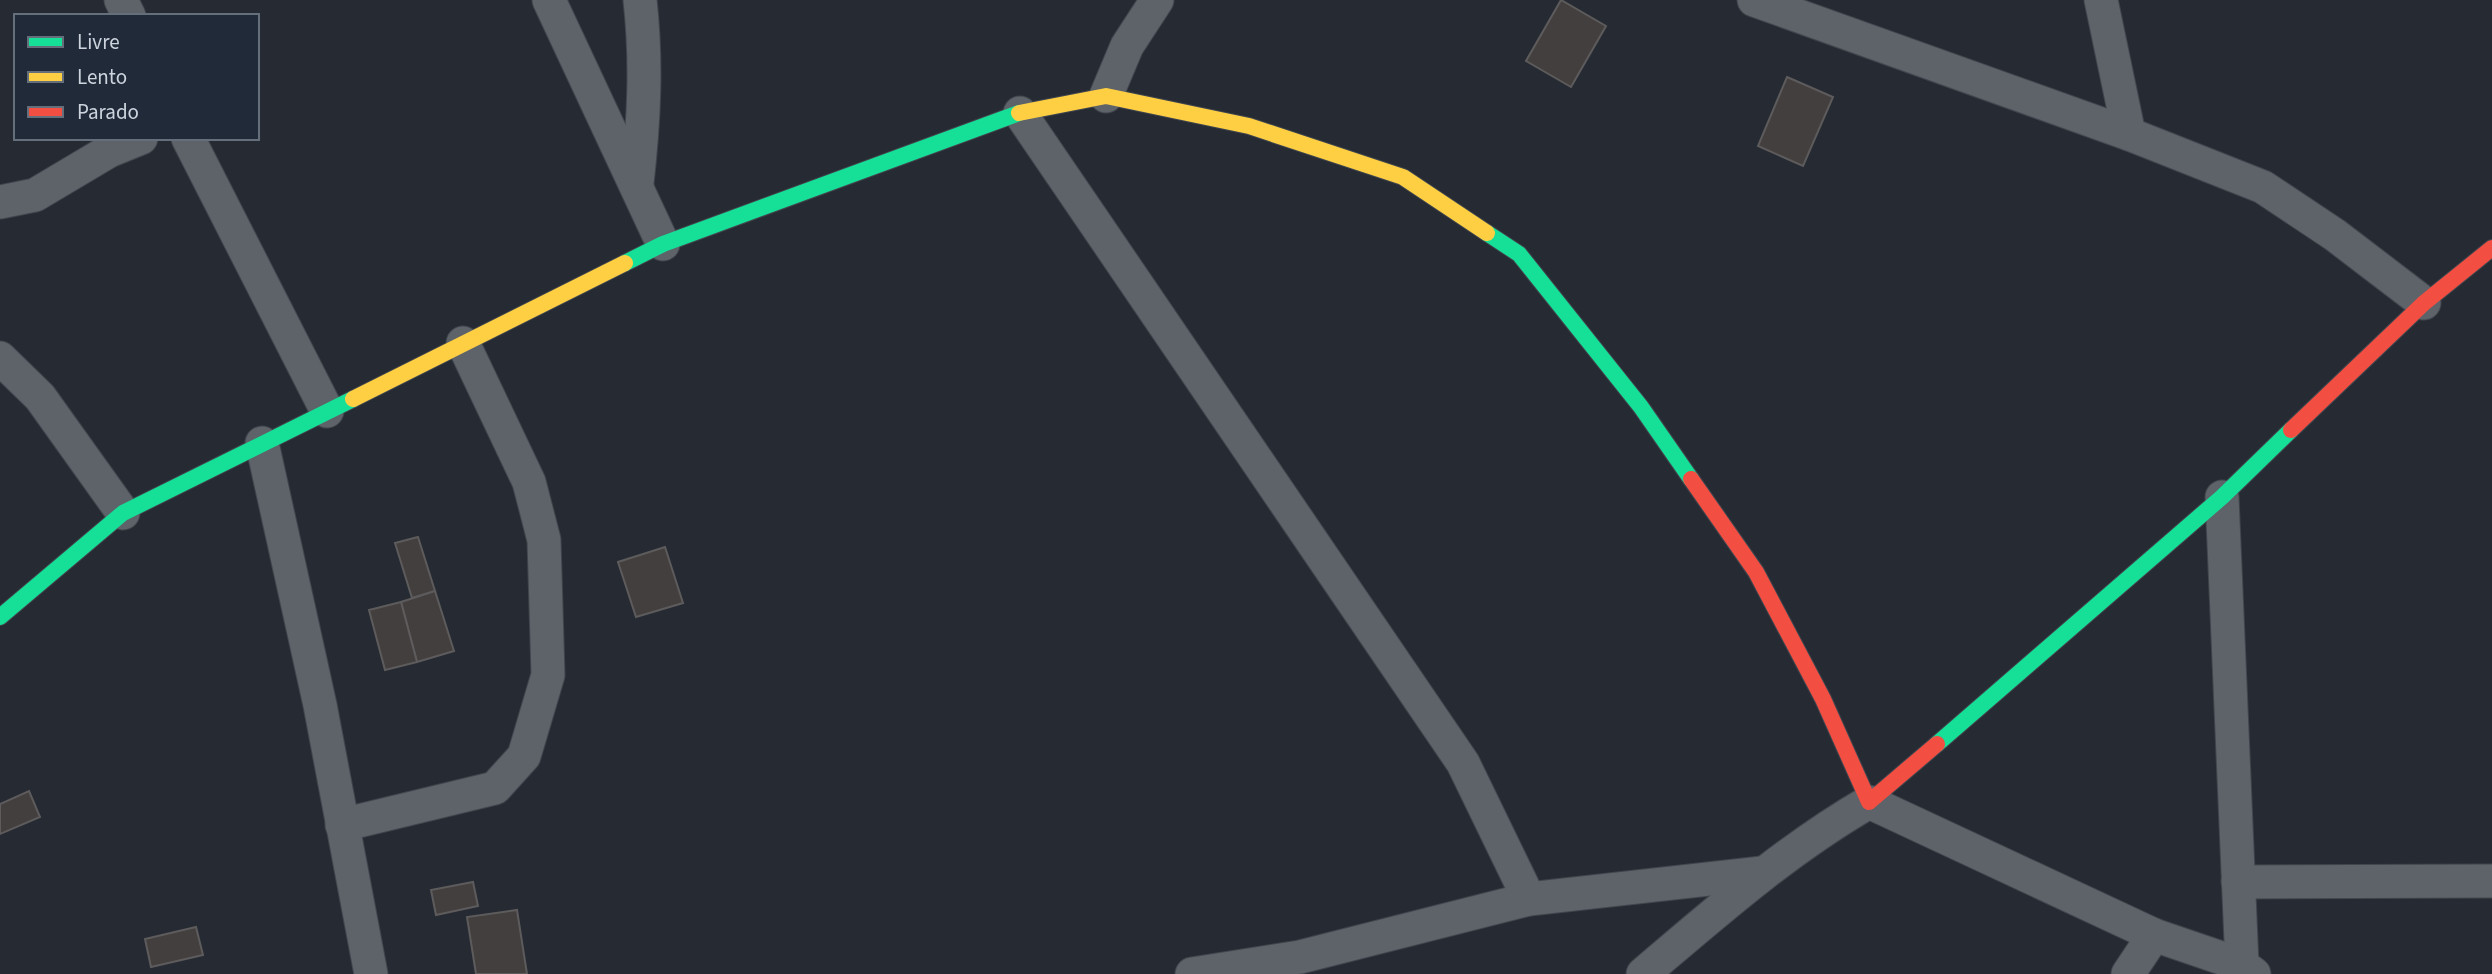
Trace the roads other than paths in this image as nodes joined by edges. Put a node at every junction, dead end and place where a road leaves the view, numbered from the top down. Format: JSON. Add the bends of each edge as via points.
{"nodes":[{"id":1,"x":549,"y":0,"type":"edge"},
{"id":2,"x":640,"y":0,"type":"edge"},
{"id":3,"x":1157,"y":0,"type":"edge"},
{"id":4,"x":1754,"y":0,"type":"edge"},
{"id":5,"x":2101,"y":0,"type":"edge"},
{"id":6,"x":1107,"y":96,"type":"junction"},
{"id":7,"x":1020,"y":113,"type":"junction"},
{"id":8,"x":2129,"y":134,"type":"junction"},
{"id":9,"x":136,"y":140,"type":"edge"},
{"id":10,"x":189,"y":140,"type":"edge"},
{"id":11,"x":637,"y":183,"type":"junction"},
{"id":12,"x":0,"y":202,"type":"edge"},
{"id":13,"x":663,"y":244,"type":"junction"},
{"id":14,"x":2492,"y":248,"type":"edge"},
{"id":15,"x":2424,"y":303,"type":"junction"},
{"id":16,"x":463,"y":343,"type":"junction"},
{"id":17,"x":0,"y":358,"type":"edge"},
{"id":18,"x":327,"y":411,"type":"junction"},
{"id":19,"x":262,"y":443,"type":"junction"},
{"id":20,"x":2222,"y":497,"type":"junction"},
{"id":21,"x":122,"y":513,"type":"junction"},
{"id":22,"x":0,"y":617,"type":"edge"},
{"id":23,"x":1869,"y":802,"type":"junction"},
{"id":24,"x":342,"y":825,"type":"junction"},
{"id":25,"x":1762,"y":873,"type":"junction"},
{"id":26,"x":2492,"y":881,"type":"edge"},
{"id":27,"x":2238,"y":882,"type":"junction"},
{"id":28,"x":1529,"y":900,"type":"junction"},
{"id":29,"x":2154,"y":935,"type":"junction"},
{"id":30,"x":2248,"y":970,"type":"edge"},
{"id":31,"x":371,"y":974,"type":"edge"},
{"id":32,"x":1192,"y":974,"type":"edge"},
{"id":33,"x":1643,"y":974,"type":"edge"},
{"id":34,"x":2128,"y":974,"type":"edge"}],
"edges":[{"from":1,"to":11,"type":"street"},
{"from":2,"to":11,"type":"street","via":[[645,110]]},
{"from":3,"to":6,"type":"street","via":[[1127,46]]},
{"from":4,"to":8,"type":"street"},
{"from":5,"to":8,"type":"street"},
{"from":6,"to":7,"type":"street"},
{"from":6,"to":23,"type":"street","via":[[1250,126],[1403,177],[1519,254],[1641,407],[1756,572]]},
{"from":7,"to":13,"type":"street"},
{"from":7,"to":28,"type":"street","via":[[1463,763]]},
{"from":8,"to":15,"type":"street","via":[[2263,187],[2335,234]]},
{"from":9,"to":12,"type":"street","via":[[35,195]]},
{"from":10,"to":18,"type":"street"},
{"from":11,"to":13,"type":"street"},
{"from":13,"to":16,"type":"street"},
{"from":14,"to":15,"type":"street"},
{"from":15,"to":20,"type":"street"},
{"from":16,"to":18,"type":"street"},
{"from":16,"to":24,"type":"street","via":[[529,482],[544,540],[548,675],[524,755],[495,788]]},
{"from":17,"to":21,"type":"street","via":[[40,397]]},
{"from":18,"to":19,"type":"street"},
{"from":19,"to":21,"type":"street"},
{"from":19,"to":24,"type":"street"},
{"from":20,"to":23,"type":"street"},
{"from":20,"to":27,"type":"street"},
{"from":21,"to":22,"type":"street"},
{"from":23,"to":25,"type":"street"},
{"from":23,"to":29,"type":"street"},
{"from":24,"to":31,"type":"street"},
{"from":25,"to":28,"type":"street"},
{"from":25,"to":33,"type":"street"},
{"from":26,"to":27,"type":"street"},
{"from":27,"to":30,"type":"street"},
{"from":28,"to":32,"type":"street","via":[[1300,957]]},
{"from":29,"to":30,"type":"street"},
{"from":29,"to":34,"type":"street"}]}
